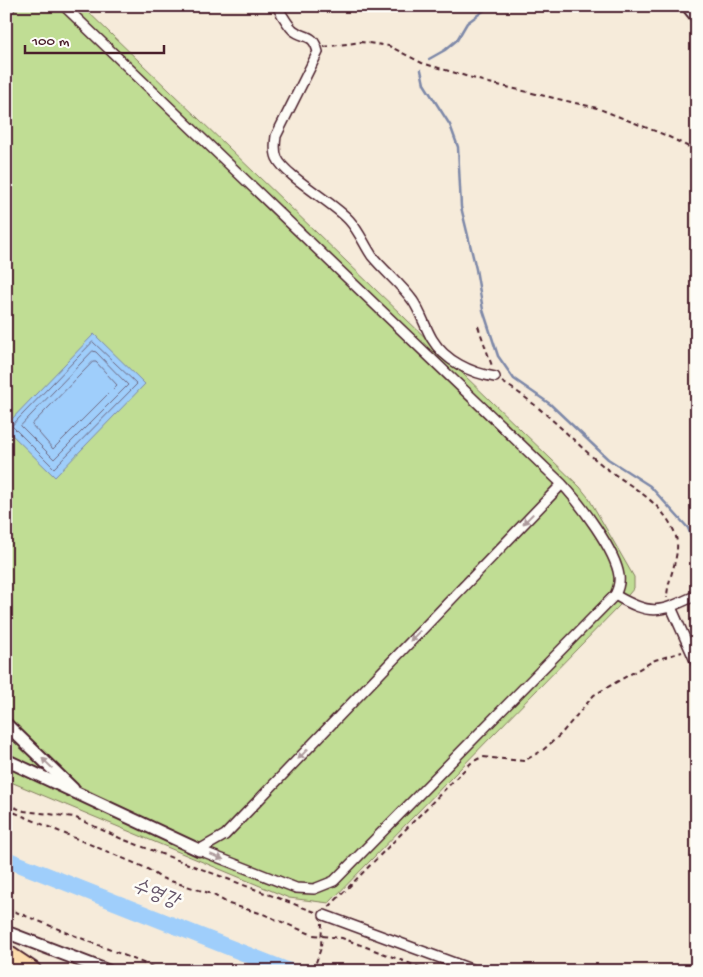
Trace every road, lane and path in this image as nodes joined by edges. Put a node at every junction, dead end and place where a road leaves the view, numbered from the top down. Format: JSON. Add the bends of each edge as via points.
{"nodes":[{"id":1,"x":11,"y":6,"type":"edge"},
{"id":2,"x":64,"y":6,"type":"edge"},
{"id":3,"x":277,"y":6,"type":"edge"},
{"id":4,"x":688,"y":6,"type":"edge"},
{"id":5,"x":6,"y":11,"type":"edge"},
{"id":6,"x":697,"y":17,"type":"edge"},
{"id":7,"x":317,"y":48,"type":"junction"},
{"id":8,"x":697,"y":151,"type":"edge"},
{"id":9,"x":478,"y":326,"type":"dead end"},
{"id":10,"x":495,"y":376,"type":"junction"},
{"id":11,"x":562,"y":484,"type":"junction"},
{"id":12,"x":697,"y":594,"type":"edge"},
{"id":13,"x":615,"y":595,"type":"junction"},
{"id":14,"x":674,"y":606,"type":"junction"},
{"id":15,"x":690,"y":647,"type":"junction"},
{"id":16,"x":697,"y":664,"type":"edge"},
{"id":17,"x":6,"y":724,"type":"edge"},
{"id":18,"x":6,"y":760,"type":"edge"},
{"id":19,"x":82,"y":797,"type":"junction"},
{"id":20,"x":6,"y":804,"type":"edge"},
{"id":21,"x":6,"y":809,"type":"edge"},
{"id":22,"x":199,"y":850,"type":"junction"},
{"id":23,"x":6,"y":908,"type":"edge"},
{"id":24,"x":326,"y":916,"type":"junction"},
{"id":25,"x":6,"y":932,"type":"edge"},
{"id":26,"x":321,"y":937,"type":"junction"},
{"id":27,"x":6,"y":953,"type":"edge"},
{"id":28,"x":33,"y":971,"type":"edge"},
{"id":29,"x":108,"y":971,"type":"edge"},
{"id":30,"x":163,"y":971,"type":"edge"},
{"id":31,"x":313,"y":971,"type":"edge"},
{"id":32,"x":430,"y":971,"type":"edge"},
{"id":33,"x":476,"y":971,"type":"edge"}],
"edges":[{"from":1,"to":5,"type":"street"},
{"from":2,"to":11,"type":"street"},
{"from":3,"to":7,"type":"street","via":[[293,30],[316,42]]},
{"from":4,"to":6,"type":"main road"},
{"from":7,"to":8,"type":"path","via":[[361,42],[389,46],[422,63],[489,83],[597,108]]},
{"from":7,"to":10,"type":"street","via":[[306,78],[276,136],[277,159],[350,220],[372,255],[406,291],[432,340],[445,354],[477,374]]},
{"from":9,"to":10,"type":"path"},
{"from":10,"to":14,"type":"path","via":[[558,424],[597,461],[642,493],[658,510],[674,531],[678,544],[667,597]]},
{"from":11,"to":13,"type":"street","via":[[605,543],[620,575]]},
{"from":11,"to":22,"type":"street","one_way":true,"via":[[225,835]]},
{"from":12,"to":14,"type":"street"},
{"from":13,"to":14,"type":"street","via":[[635,607],[650,610]]},
{"from":22,"to":13,"type":"street","one_way":true,"via":[[296,888],[314,889],[334,881]]},
{"from":14,"to":15,"type":"street"},
{"from":15,"to":16,"type":"street"},
{"from":15,"to":24,"type":"path","via":[[655,660],[594,695],[561,734],[524,761],[482,756],[472,762],[326,910]]},
{"from":19,"to":17,"type":"street","one_way":true},
{"from":18,"to":19,"type":"street"},
{"from":19,"to":22,"type":"street"},
{"from":20,"to":24,"type":"path","via":[[24,811],[74,817],[122,839]]},
{"from":21,"to":26,"type":"path","via":[[146,868],[161,878],[212,894],[228,904]]},
{"from":23,"to":30,"type":"path"},
{"from":24,"to":26,"type":"path","via":[[320,925]]},
{"from":24,"to":33,"type":"street"},
{"from":25,"to":29,"type":"street"},
{"from":26,"to":31,"type":"path","via":[[321,948]]},
{"from":26,"to":32,"type":"path","via":[[342,938]]},
{"from":27,"to":28,"type":"highway"}]}
